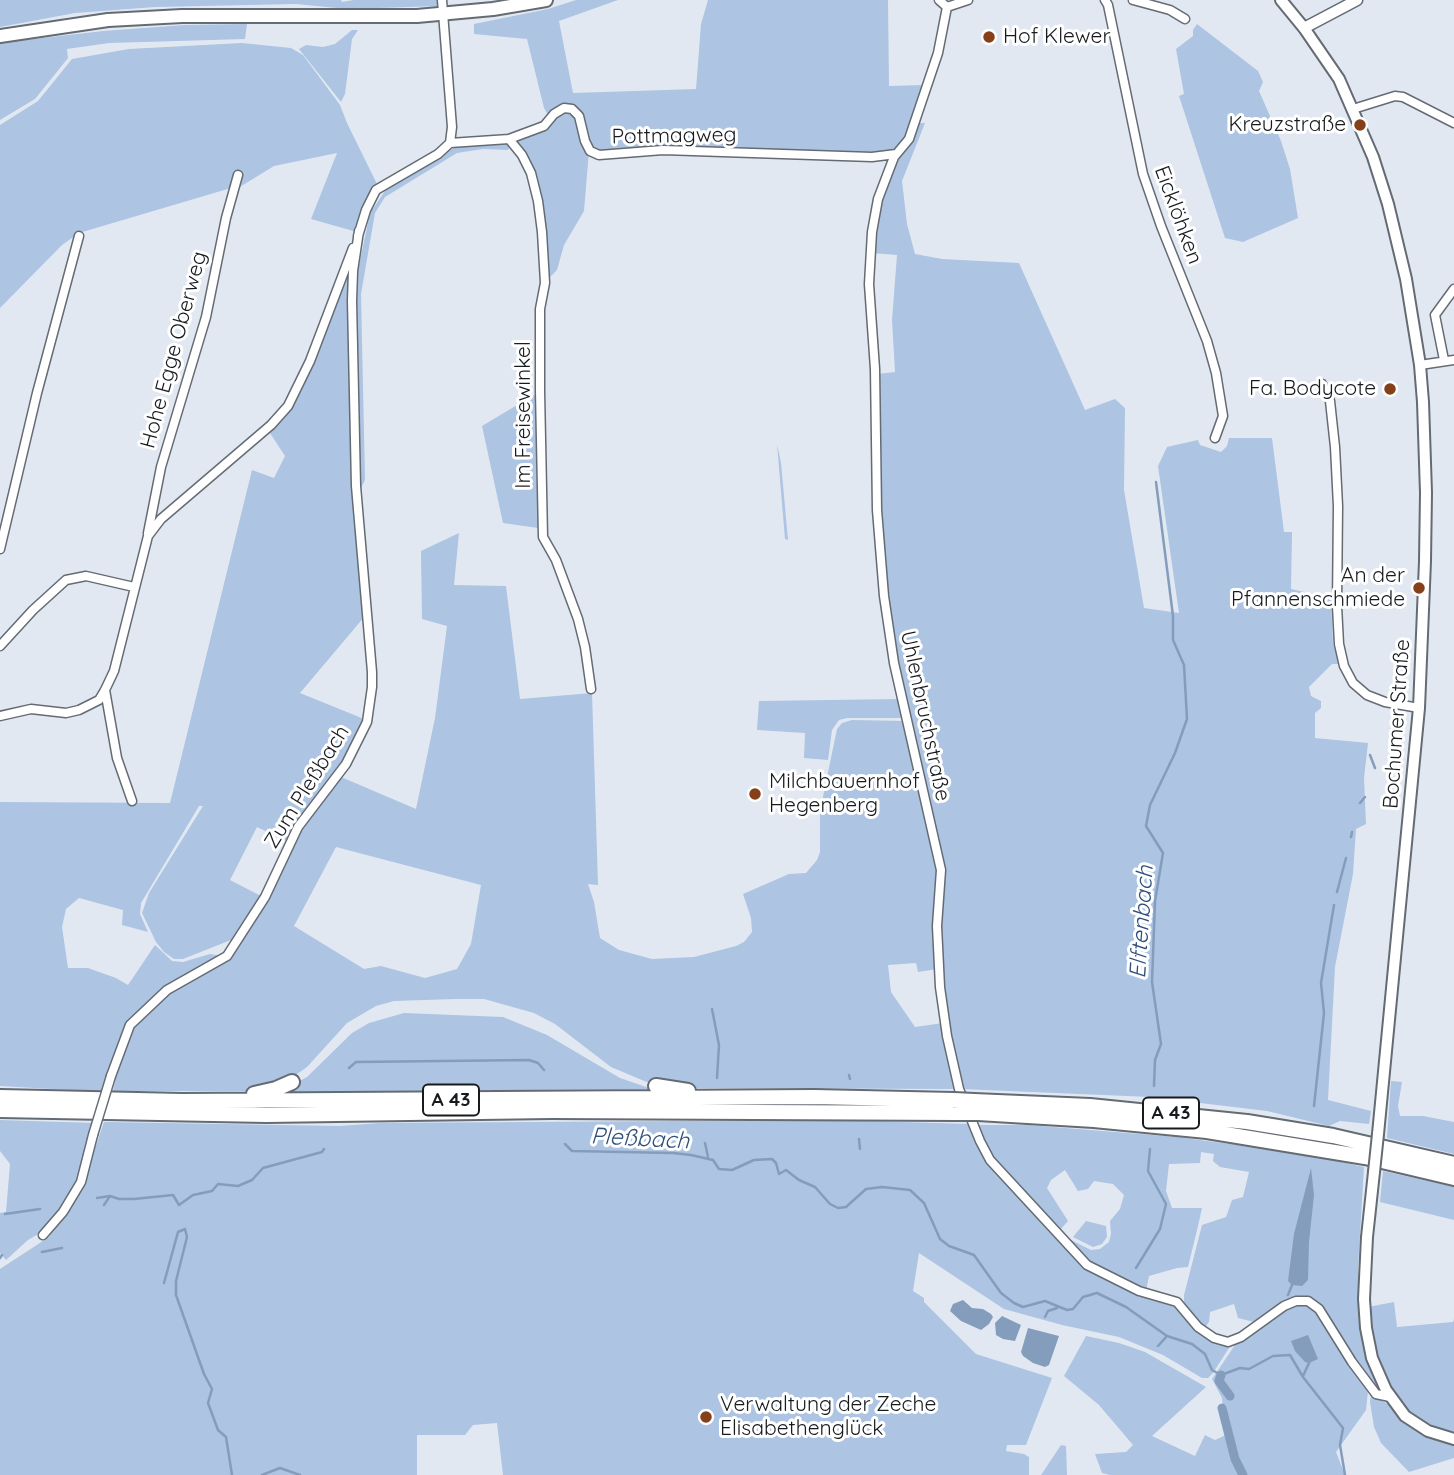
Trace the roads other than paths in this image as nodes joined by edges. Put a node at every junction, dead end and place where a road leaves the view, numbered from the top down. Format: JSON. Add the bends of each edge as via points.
{"nodes":[{"id":1,"x":442,"y":0,"type":"edge"},
{"id":2,"x":546,"y":0,"type":"edge"},
{"id":3,"x":939,"y":0,"type":"edge"},
{"id":4,"x":968,"y":0,"type":"edge"},
{"id":5,"x":1105,"y":0,"type":"edge"},
{"id":6,"x":1133,"y":0,"type":"edge"},
{"id":7,"x":1281,"y":0,"type":"edge"},
{"id":8,"x":1357,"y":0,"type":"edge"},
{"id":9,"x":947,"y":7,"type":"junction"},
{"id":10,"x":443,"y":14,"type":"junction"},
{"id":11,"x":1185,"y":19,"type":"dead end"},
{"id":12,"x":1304,"y":28,"type":"junction"},
{"id":13,"x":0,"y":36,"type":"edge"},
{"id":14,"x":1353,"y":109,"type":"junction"},
{"id":15,"x":1454,"y":123,"type":"edge"},
{"id":16,"x":509,"y":139,"type":"junction"},
{"id":17,"x":450,"y":142,"type":"junction"},
{"id":18,"x":896,"y":154,"type":"junction"},
{"id":19,"x":238,"y":175,"type":"dead end"},
{"id":20,"x":359,"y":231,"type":"junction"},
{"id":21,"x":79,"y":236,"type":"dead end"},
{"id":22,"x":1454,"y":289,"type":"edge"},
{"id":23,"x":1444,"y":360,"type":"junction"},
{"id":24,"x":1454,"y":360,"type":"edge"},
{"id":25,"x":1420,"y":365,"type":"junction"},
{"id":26,"x":1322,"y":384,"type":"dead end"},
{"id":27,"x":1215,"y":438,"type":"dead end"},
{"id":28,"x":148,"y":536,"type":"junction"},
{"id":29,"x":0,"y":549,"type":"edge"},
{"id":30,"x":134,"y":587,"type":"junction"},
{"id":31,"x":0,"y":646,"type":"edge"},
{"id":32,"x":106,"y":690,"type":"junction"},
{"id":33,"x":591,"y":690,"type":"dead end"},
{"id":34,"x":1419,"y":708,"type":"junction"},
{"id":35,"x":0,"y":716,"type":"edge"},
{"id":36,"x":132,"y":801,"type":"dead end"},
{"id":37,"x":292,"y":1082,"type":"dead end"},
{"id":38,"x":656,"y":1086,"type":"dead end"},
{"id":39,"x":0,"y":1097,"type":"edge"},
{"id":40,"x":720,"y":1098,"type":"junction"},
{"id":41,"x":182,"y":1101,"type":"junction"},
{"id":42,"x":956,"y":1107,"type":"junction"},
{"id":43,"x":976,"y":1107,"type":"junction"},
{"id":44,"x":0,"y":1110,"type":"edge"},
{"id":45,"x":1454,"y":1164,"type":"edge"},
{"id":46,"x":1454,"y":1178,"type":"edge"},
{"id":47,"x":43,"y":1236,"type":"dead end"},
{"id":48,"x":1390,"y":1397,"type":"junction"},
{"id":49,"x":1454,"y":1439,"type":"edge"}],
"edges":[{"from":1,"to":10,"type":"street"},
{"from":2,"to":10,"type":"main road"},
{"from":3,"to":9,"type":"street"},
{"from":4,"to":9,"type":"street"},
{"from":5,"to":27,"type":"street","name":"Eicklöhken","via":[[1143,174],[1216,373],[1223,416]]},
{"from":6,"to":11,"type":"street"},
{"from":7,"to":12,"type":"main road","name":"Bochumer Straße"},
{"from":8,"to":12,"type":"street"},
{"from":9,"to":18,"type":"street","name":"Uhlenbruchstraße","via":[[938,53],[909,139]]},
{"from":10,"to":13,"type":"main road","via":[[182,16],[108,20]]},
{"from":10,"to":17,"type":"street"},
{"from":12,"to":14,"type":"main road","name":"Bochumer Straße","via":[[1339,79]]},
{"from":14,"to":15,"type":"street","via":[[1395,96]]},
{"from":14,"to":25,"type":"main road","name":"Bochumer Straße","via":[[1395,232]]},
{"from":16,"to":17,"type":"street","name":"Pottmagweg"},
{"from":16,"to":18,"type":"street","name":"Pottmagweg","via":[[544,125],[564,108],[572,108],[590,151],[599,155],[663,150]]},
{"from":16,"to":33,"type":"street","name":"Im Freisewinkel","via":[[531,173],[542,232],[542,532],[578,619]]},
{"from":17,"to":20,"type":"street","via":[[438,154],[380,187]]},
{"from":18,"to":48,"type":"street","name":"Uhlenbruchstraße","via":[[878,199],[870,257],[879,536],[894,663],[941,870],[937,926],[940,987],[949,1048],[964,1101],[990,1160],[1087,1265],[1139,1291],[1177,1302],[1198,1327],[1228,1342],[1283,1306],[1308,1301],[1319,1309],[1376,1394]]},
{"from":19,"to":28,"type":"street","name":"Hohe Egge Oberweg"},
{"from":20,"to":28,"type":"street","via":[[288,406],[161,519]]},
{"from":20,"to":47,"type":"street","name":"Zum Pleßbach","bridge":true,"via":[[352,278],[352,326],[356,486],[372,672],[367,722],[346,764],[298,827],[265,897],[235,946],[227,956],[167,990],[130,1026],[81,1182]]},
{"from":21,"to":29,"type":"street"},
{"from":22,"to":23,"type":"street","via":[[1435,319]]},
{"from":23,"to":24,"type":"street"},
{"from":23,"to":25,"type":"street"},
{"from":25,"to":34,"type":"main road","name":"Bochumer Straße","via":[[1426,493]]},
{"from":26,"to":34,"type":"street","via":[[1335,447],[1337,615],[1344,666],[1353,683],[1367,695]]},
{"from":28,"to":30,"type":"street","name":"Hohe Egge Oberweg"},
{"from":30,"to":31,"type":"street","via":[[86,576],[66,579]]},
{"from":30,"to":32,"type":"street","name":"Hohe Egge Oberweg"},
{"from":32,"to":35,"type":"street","via":[[99,700],[79,710],[31,709]]},
{"from":32,"to":36,"type":"street","via":[[117,758]]},
{"from":34,"to":48,"type":"main road","name":"Bochumer Straße","bridge":true,"via":[[1364,1299],[1373,1357]]},
{"from":37,"to":41,"type":"highway","via":[[261,1093]]},
{"from":38,"to":40,"type":"highway"},
{"from":39,"to":41,"type":"highway","number":"A 43"},
{"from":40,"to":41,"type":"highway","number":"A 43"},
{"from":40,"to":42,"type":"highway","number":"A 43"},
{"from":42,"to":43,"type":"highway","number":"A 43","bridge":true},
{"from":42,"to":44,"type":"highway","number":"A 43","via":[[253,1115]]},
{"from":43,"to":45,"type":"highway","number":"A 43","via":[[1103,1107],[1247,1122]]},
{"from":43,"to":46,"type":"highway","number":"A 43","via":[[1231,1135],[1365,1157]]},
{"from":48,"to":49,"type":"main road","name":"Bochumer Straße","via":[[1412,1422]]}]}
